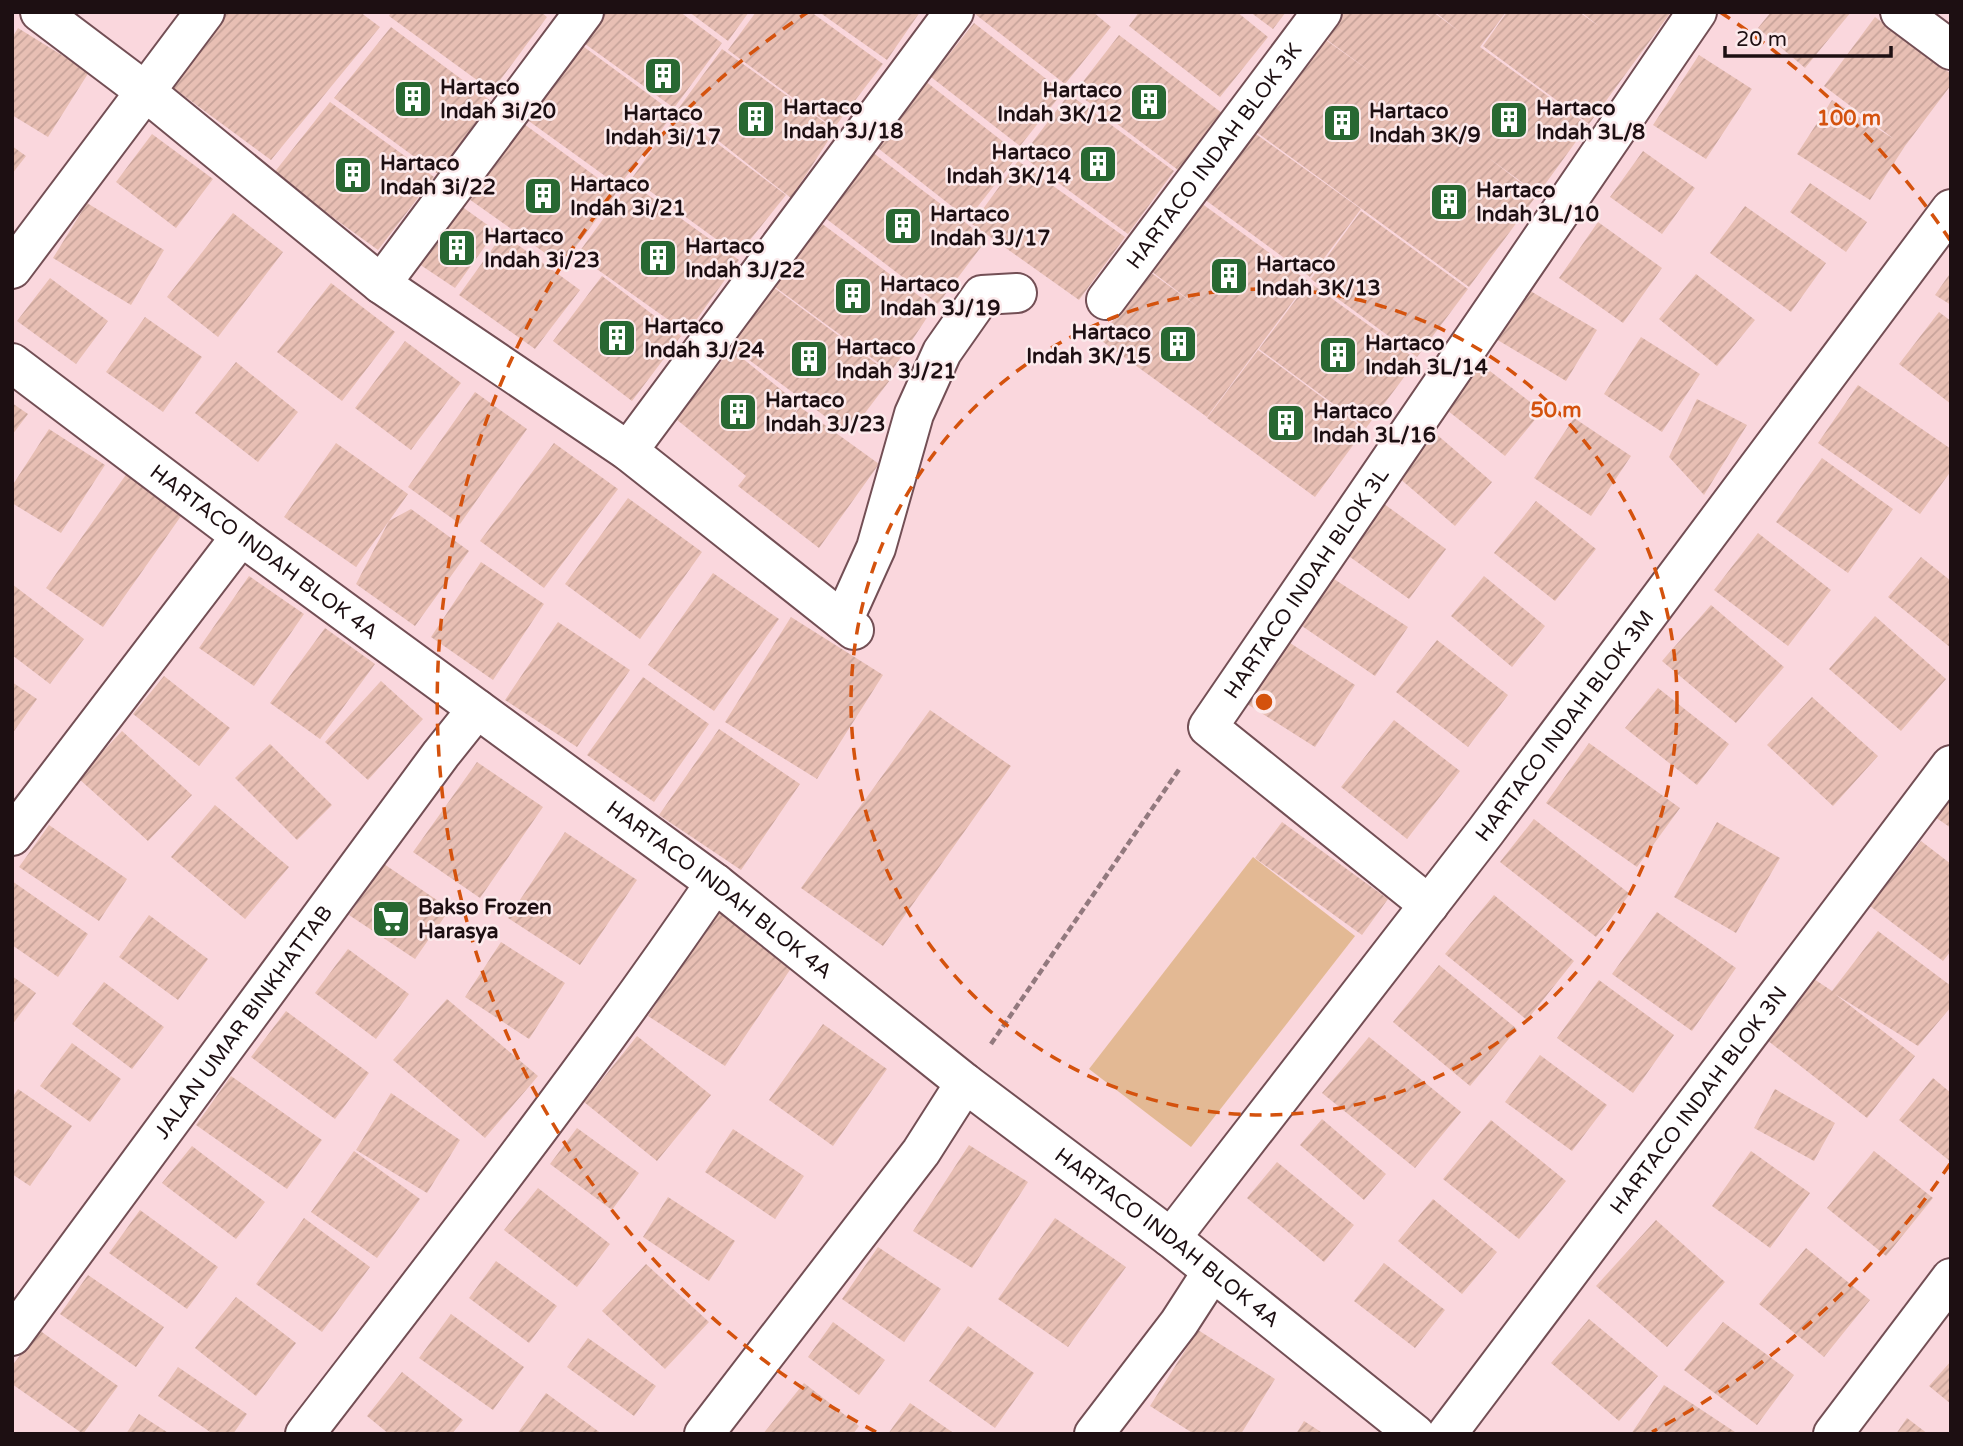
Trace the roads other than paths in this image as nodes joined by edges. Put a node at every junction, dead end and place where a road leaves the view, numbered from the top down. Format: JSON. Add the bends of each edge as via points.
{"nodes":[{"id":1,"x":40,"y":12,"type":"edge"},
{"id":2,"x":205,"y":12,"type":"edge"},
{"id":3,"x":584,"y":12,"type":"edge"},
{"id":4,"x":954,"y":12,"type":"edge"},
{"id":5,"x":1322,"y":12,"type":"edge"},
{"id":6,"x":1697,"y":12,"type":"edge"},
{"id":7,"x":1900,"y":12,"type":"edge"},
{"id":8,"x":1951,"y":50,"type":"edge"},
{"id":9,"x":146,"y":92,"type":"junction"},
{"id":10,"x":1951,"y":209,"type":"edge"},
{"id":11,"x":12,"y":269,"type":"edge"},
{"id":12,"x":381,"y":284,"type":"junction"},
{"id":13,"x":1017,"y":293,"type":"dead end"},
{"id":14,"x":1106,"y":300,"type":"dead end"},
{"id":15,"x":12,"y":363,"type":"edge"},
{"id":16,"x":628,"y":451,"type":"junction"},
{"id":17,"x":241,"y":536,"type":"junction"},
{"id":18,"x":477,"y":709,"type":"junction"},
{"id":19,"x":1951,"y":765,"type":"edge"},
{"id":20,"x":12,"y":836,"type":"edge"},
{"id":21,"x":715,"y":883,"type":"junction"},
{"id":22,"x":1429,"y":905,"type":"junction"},
{"id":23,"x":964,"y":1083,"type":"junction"},
{"id":24,"x":1171,"y":1238,"type":"junction"},
{"id":25,"x":1212,"y":1272,"type":"junction"},
{"id":26,"x":1951,"y":1278,"type":"edge"},
{"id":27,"x":12,"y":1336,"type":"edge"},
{"id":28,"x":305,"y":1434,"type":"edge"},
{"id":29,"x":704,"y":1434,"type":"edge"},
{"id":30,"x":1094,"y":1434,"type":"edge"},
{"id":31,"x":1415,"y":1434,"type":"edge"},
{"id":32,"x":1447,"y":1434,"type":"edge"},
{"id":33,"x":1833,"y":1434,"type":"edge"}],
"edges":[{"from":1,"to":9,"type":"street"},
{"from":2,"to":9,"type":"street"},
{"from":3,"to":12,"type":"street"},
{"from":4,"to":16,"type":"street"},
{"from":5,"to":14,"type":"street","name":"HARTACO INDAH BLOK 3K"},
{"from":6,"to":22,"type":"street","name":"HARTACO INDAH BLOK 3L","via":[[1208,727]]},
{"from":7,"to":8,"type":"street"},
{"from":9,"to":11,"type":"street"},
{"from":9,"to":12,"type":"street"},
{"from":10,"to":22,"type":"street","name":"HARTACO INDAH BLOK 3M"},
{"from":12,"to":16,"type":"street"},
{"from":13,"to":16,"type":"street","via":[[982,295],[942,352],[914,414],[849,626]]},
{"from":15,"to":17,"type":"street","name":"HARTACO INDAH BLOK 4A"},
{"from":17,"to":18,"type":"street","name":"HARTACO INDAH BLOK 4A"},
{"from":17,"to":20,"type":"street"},
{"from":18,"to":21,"type":"street","name":"HARTACO INDAH BLOK 4A"},
{"from":18,"to":27,"type":"street","name":"JALAN UMAR BINKHATTAB"},
{"from":19,"to":32,"type":"street","name":"HARTACO INDAH BLOK 3N"},
{"from":21,"to":23,"type":"street","name":"HARTACO INDAH BLOK 4A"},
{"from":21,"to":28,"type":"street","via":[[516,1159]]},
{"from":22,"to":24,"type":"street","name":"HARTACO INDAH BLOK 3M"},
{"from":23,"to":24,"type":"street","name":"HARTACO INDAH BLOK 4A"},
{"from":23,"to":29,"type":"street","via":[[920,1152]]},
{"from":24,"to":25,"type":"street","name":"HARTACO INDAH BLOK 4A"},
{"from":25,"to":30,"type":"street"},
{"from":25,"to":31,"type":"street","name":"HARTACO INDAH BLOK 4A"},
{"from":26,"to":33,"type":"street"}]}
